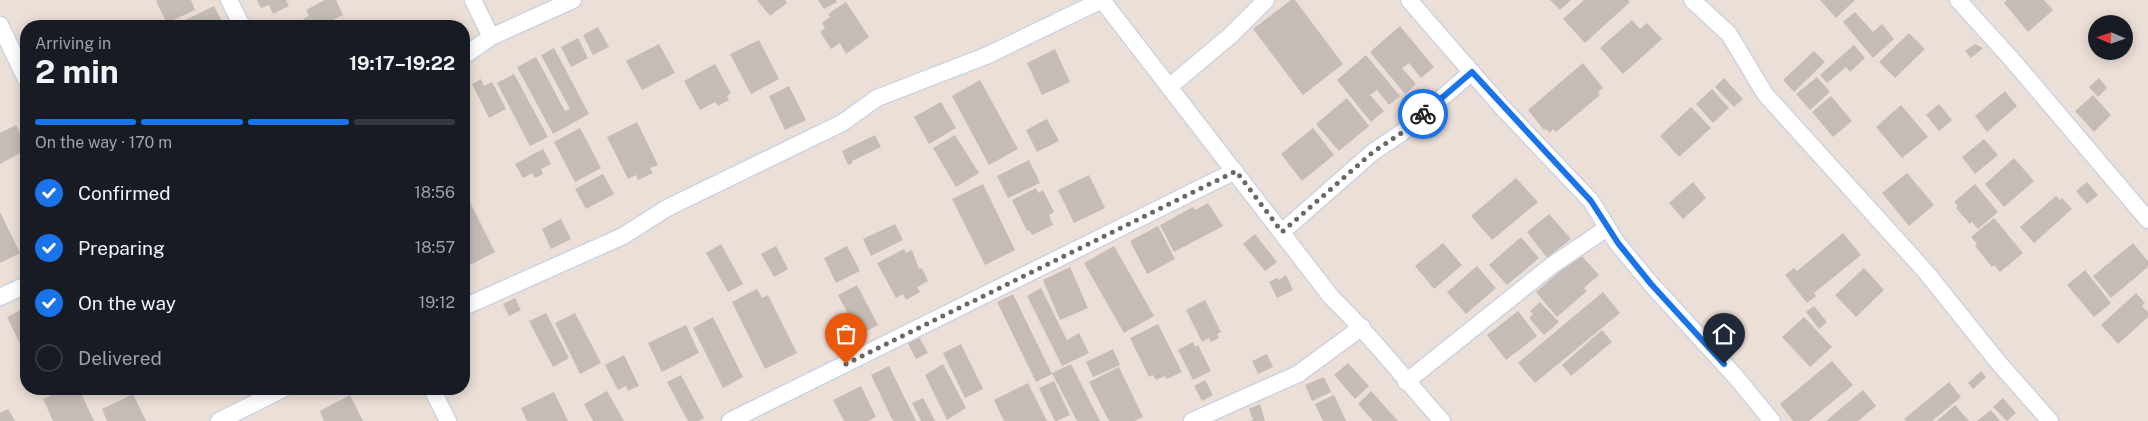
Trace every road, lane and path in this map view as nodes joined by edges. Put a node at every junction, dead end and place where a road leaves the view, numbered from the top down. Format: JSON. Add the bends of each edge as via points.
{"nodes":[{"id":1,"x":229,"y":0,"type":"edge"},
{"id":2,"x":473,"y":0,"type":"edge"},
{"id":3,"x":573,"y":0,"type":"edge"},
{"id":4,"x":1102,"y":0,"type":"edge"},
{"id":5,"x":1266,"y":0,"type":"edge"},
{"id":6,"x":1409,"y":0,"type":"edge"},
{"id":7,"x":1692,"y":0,"type":"edge"},
{"id":8,"x":1958,"y":0,"type":"edge"},
{"id":9,"x":239,"y":20,"type":"edge"},
{"id":10,"x":0,"y":25,"type":"edge"},
{"id":11,"x":491,"y":36,"type":"junction"},
{"id":12,"x":5,"y":47,"type":"edge"},
{"id":13,"x":470,"y":52,"type":"edge"},
{"id":14,"x":20,"y":70,"type":"edge"},
{"id":15,"x":1472,"y":72,"type":"junction"},
{"id":16,"x":1170,"y":87,"type":"junction"},
{"id":17,"x":1236,"y":171,"type":"junction"},
{"id":18,"x":2148,"y":220,"type":"edge"},
{"id":19,"x":1606,"y":228,"type":"junction"},
{"id":20,"x":1282,"y":232,"type":"junction"},
{"id":21,"x":20,"y":288,"type":"edge"},
{"id":22,"x":0,"y":298,"type":"edge"},
{"id":23,"x":470,"y":304,"type":"edge"},
{"id":24,"x":1362,"y":326,"type":"junction"},
{"id":25,"x":1406,"y":382,"type":"junction"},
{"id":26,"x":271,"y":395,"type":"edge"},
{"id":27,"x":435,"y":395,"type":"edge"},
{"id":28,"x":219,"y":421,"type":"edge"},
{"id":29,"x":448,"y":421,"type":"edge"},
{"id":30,"x":730,"y":421,"type":"edge"},
{"id":31,"x":1192,"y":421,"type":"edge"},
{"id":32,"x":1442,"y":421,"type":"edge"},
{"id":33,"x":1772,"y":421,"type":"edge"},
{"id":34,"x":2050,"y":421,"type":"edge"}],
"edges":[{"from":1,"to":9,"type":"street"},
{"from":2,"to":11,"type":"street"},
{"from":3,"to":11,"type":"street"},
{"from":4,"to":16,"type":"street"},
{"from":4,"to":23,"type":"street","via":[[988,55],[877,98],[842,123],[667,208],[623,236]]},
{"from":5,"to":16,"type":"street"},
{"from":6,"to":15,"type":"street"},
{"from":7,"to":34,"type":"street","via":[[1729,34],[1765,94],[1926,272]]},
{"from":8,"to":18,"type":"street"},
{"from":10,"to":12,"type":"street"},
{"from":11,"to":13,"type":"street"},
{"from":12,"to":14,"type":"street"},
{"from":15,"to":19,"type":"street","via":[[1591,201]]},
{"from":15,"to":20,"type":"street","via":[[1400,134],[1373,152]]},
{"from":16,"to":17,"type":"street"},
{"from":17,"to":20,"type":"street"},
{"from":17,"to":30,"type":"street"},
{"from":19,"to":25,"type":"street","via":[[1551,266]]},
{"from":19,"to":33,"type":"street"},
{"from":20,"to":24,"type":"street","via":[[1332,298]]},
{"from":21,"to":22,"type":"street"},
{"from":24,"to":25,"type":"street"},
{"from":24,"to":31,"type":"street","via":[[1298,374]]},
{"from":25,"to":32,"type":"street"},
{"from":26,"to":28,"type":"street"},
{"from":27,"to":29,"type":"street"}]}
